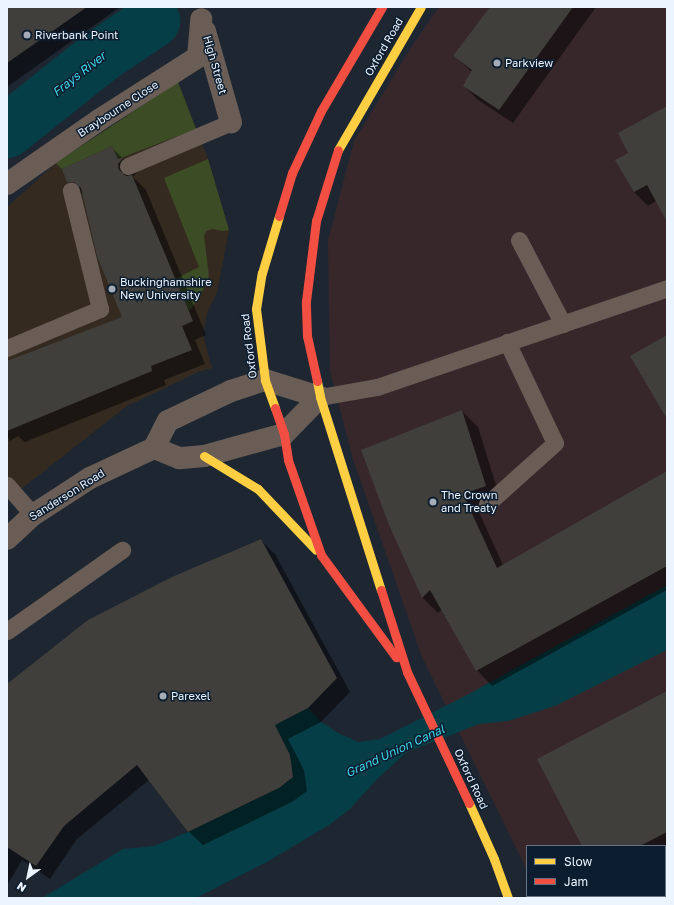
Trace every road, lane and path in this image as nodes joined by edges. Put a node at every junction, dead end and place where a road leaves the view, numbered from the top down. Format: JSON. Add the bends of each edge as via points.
{"nodes":[{"id":1,"x":382,"y":7,"type":"edge"},
{"id":2,"x":421,"y":7,"type":"edge"},
{"id":3,"x":200,"y":13,"type":"edge"},
{"id":4,"x":231,"y":122,"type":"joint"},
{"id":5,"x":128,"y":166,"type":"dead end"},
{"id":6,"x":7,"y":184,"type":"edge"},
{"id":7,"x":71,"y":191,"type":"dead end"},
{"id":8,"x":519,"y":240,"type":"dead end"},
{"id":9,"x":667,"y":288,"type":"edge"},
{"id":10,"x":563,"y":324,"type":"junction"},
{"id":11,"x":507,"y":342,"type":"junction"},
{"id":12,"x":7,"y":348,"type":"edge"},
{"id":13,"x":265,"y":380,"type":"junction"},
{"id":14,"x":320,"y":397,"type":"junction"},
{"id":15,"x":284,"y":434,"type":"junction"},
{"id":16,"x":154,"y":448,"type":"junction"},
{"id":17,"x":204,"y":456,"type":"junction"},
{"id":18,"x":7,"y":485,"type":"edge"},
{"id":19,"x":486,"y":504,"type":"dead end"},
{"id":20,"x":33,"y":515,"type":"junction"},
{"id":21,"x":7,"y":539,"type":"edge"},
{"id":22,"x":122,"y":550,"type":"dead end"},
{"id":23,"x":321,"y":555,"type":"junction"},
{"id":24,"x":7,"y":631,"type":"edge"},
{"id":25,"x":407,"y":672,"type":"junction"},
{"id":26,"x":508,"y":898,"type":"edge"}],
"edges":[{"from":1,"to":13,"type":"main road","name":"Oxford Road","via":[[321,111],[292,173],[262,273],[256,308]]},
{"from":2,"to":14,"type":"main road","name":"Oxford Road","via":[[340,145],[316,221],[306,320],[309,348]]},
{"from":3,"to":4,"type":"street","name":"High Street"},
{"from":3,"to":6,"type":"street","name":"Braybourne Close","via":[[198,56]]},
{"from":4,"to":5,"type":"lane"},
{"from":7,"to":12,"type":"lane","via":[[100,309]]},
{"from":8,"to":10,"type":"lane"},
{"from":9,"to":10,"type":"lane"},
{"from":10,"to":11,"type":"lane"},
{"from":11,"to":14,"type":"lane","via":[[376,387]]},
{"from":11,"to":19,"type":"lane","via":[[555,443]]},
{"from":13,"to":14,"type":"street"},
{"from":13,"to":15,"type":"main road","name":"Oxford Road"},
{"from":13,"to":16,"type":"street","via":[[231,391],[168,420]]},
{"from":14,"to":15,"type":"street"},
{"from":14,"to":25,"type":"main road","name":"Oxford Road"},
{"from":15,"to":17,"type":"street"},
{"from":15,"to":23,"type":"main road","name":"Oxford Road","via":[[288,460]]},
{"from":16,"to":17,"type":"street","via":[[179,458]]},
{"from":16,"to":20,"type":"street","name":"Sanderson Road","via":[[90,478]]},
{"from":17,"to":23,"type":"main road","via":[[258,489]]},
{"from":18,"to":20,"type":"lane"},
{"from":20,"to":21,"type":"street","name":"Sanderson Road"},
{"from":22,"to":24,"type":"lane"},
{"from":23,"to":25,"type":"main road","name":"Oxford Road"},
{"from":25,"to":26,"type":"main road","name":"Oxford Road","via":[[494,859]]}]}
